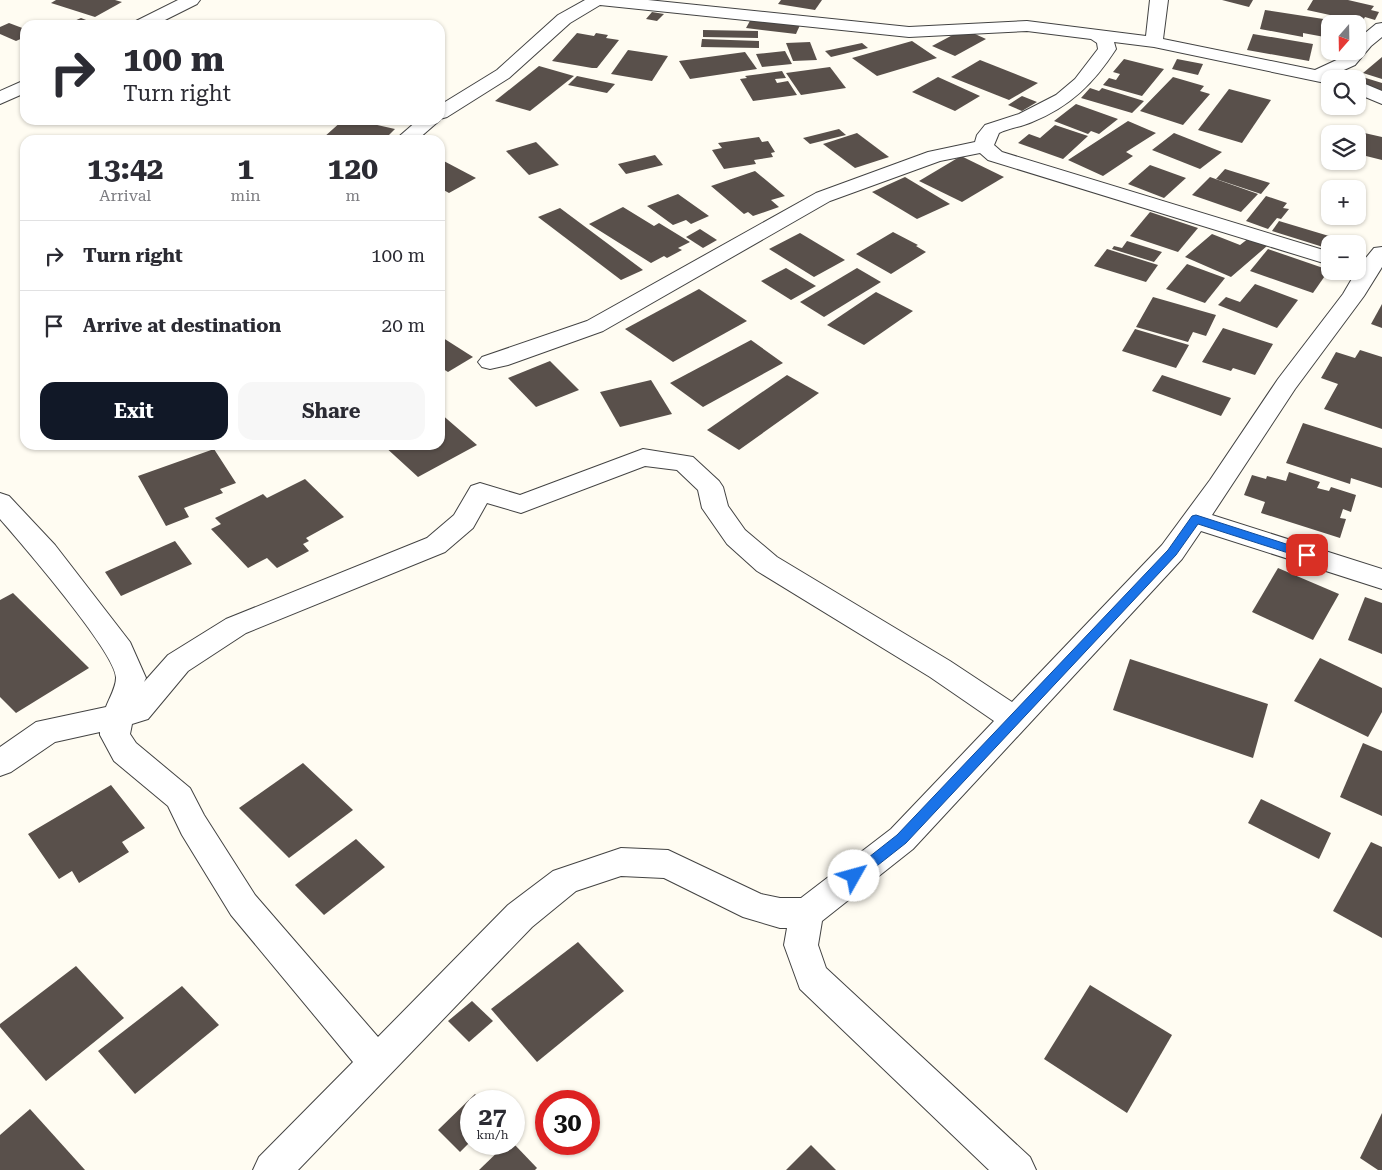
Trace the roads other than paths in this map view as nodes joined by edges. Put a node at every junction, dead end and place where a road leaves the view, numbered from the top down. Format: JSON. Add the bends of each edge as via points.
{"nodes":[{"id":1,"x":191,"y":0,"type":"edge"},
{"id":2,"x":598,"y":0,"type":"edge"},
{"id":3,"x":1159,"y":0,"type":"edge"},
{"id":4,"x":706,"y":5,"type":"edge"},
{"id":5,"x":152,"y":20,"type":"edge"},
{"id":6,"x":1382,"y":28,"type":"edge"},
{"id":7,"x":1097,"y":35,"type":"junction"},
{"id":8,"x":1154,"y":42,"type":"junction"},
{"id":9,"x":1336,"y":70,"type":"edge"},
{"id":10,"x":1321,"y":76,"type":"edge"},
{"id":11,"x":20,"y":88,"type":"edge"},
{"id":12,"x":1366,"y":91,"type":"edge"},
{"id":13,"x":1,"y":97,"type":"edge"},
{"id":14,"x":1382,"y":98,"type":"edge"},
{"id":15,"x":445,"y":110,"type":"edge"},
{"id":16,"x":424,"y":125,"type":"edge"},
{"id":17,"x":412,"y":135,"type":"edge"},
{"id":18,"x":984,"y":146,"type":"junction"},
{"id":19,"x":1321,"y":257,"type":"edge"},
{"id":20,"x":1369,"y":264,"type":"edge"},
{"id":21,"x":490,"y":362,"type":"dead end"},
{"id":22,"x":0,"y":502,"type":"edge"},
{"id":23,"x":1196,"y":519,"type":"junction"},
{"id":24,"x":1382,"y":579,"type":"edge"},
{"id":25,"x":118,"y":717,"type":"junction"},
{"id":26,"x":1016,"y":720,"type":"junction"},
{"id":27,"x":0,"y":763,"type":"edge"},
{"id":28,"x":807,"y":913,"type":"junction"},
{"id":29,"x":377,"y":1063,"type":"junction"},
{"id":30,"x":272,"y":1170,"type":"edge"},
{"id":31,"x":1017,"y":1170,"type":"edge"}],
"edges":[{"from":1,"to":5,"type":"street"},
{"from":2,"to":4,"type":"street"},
{"from":2,"to":15,"type":"street","via":[[564,19],[503,74]]},
{"from":3,"to":8,"type":"street"},
{"from":4,"to":7,"type":"street","via":[[909,32],[1027,26]]},
{"from":6,"to":9,"type":"street","via":[[1350,61]]},
{"from":7,"to":8,"type":"street"},
{"from":7,"to":18,"type":"street","via":[[1105,41],[1106,49],[1079,86],[1050,107],[992,129],[985,138]]},
{"from":8,"to":10,"type":"street"},
{"from":11,"to":13,"type":"street"},
{"from":12,"to":14,"type":"street"},
{"from":16,"to":17,"type":"street"},
{"from":18,"to":19,"type":"street","via":[[995,156]]},
{"from":18,"to":21,"type":"street","via":[[935,156],[823,197],[595,326]]},
{"from":20,"to":23,"type":"street","via":[[1353,296],[1286,384]]},
{"from":22,"to":25,"type":"street","via":[[45,552],[120,650],[132,678]]},
{"from":23,"to":24,"type":"street"},
{"from":23,"to":26,"type":"street","via":[[1172,552]]},
{"from":25,"to":26,"type":"street","via":[[137,711],[178,664],[236,626],[436,544],[464,521],[480,492],[521,504],[643,457],[684,464],[710,487],[715,508],[736,538],[767,564],[940,669]]},
{"from":25,"to":27,"type":"street","via":[[47,731]]},
{"from":25,"to":29,"type":"street","via":[[115,735],[125,752],[179,797],[243,905]]},
{"from":26,"to":28,"type":"street","via":[[902,839]]},
{"from":28,"to":29,"type":"street","via":[[780,913],[755,907],[668,864],[621,862],[565,882],[520,916]]},
{"from":28,"to":31,"type":"street","via":[[800,945],[812,978]]},
{"from":29,"to":30,"type":"street"}]}
